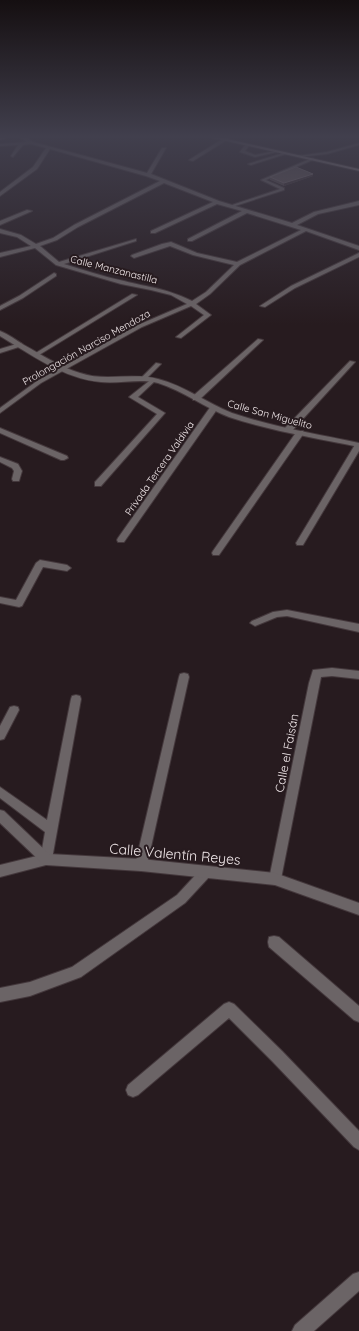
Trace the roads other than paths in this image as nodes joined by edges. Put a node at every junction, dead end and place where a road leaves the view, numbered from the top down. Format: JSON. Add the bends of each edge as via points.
{"nodes":[{"id":1,"x":127,"y":200,"type":"edge"},
{"id":2,"x":212,"y":200,"type":"edge"},
{"id":3,"x":248,"y":200,"type":"edge"},
{"id":4,"x":217,"y":202,"type":"junction"},
{"id":5,"x":359,"y":203,"type":"edge"},
{"id":6,"x":231,"y":206,"type":"junction"},
{"id":7,"x":29,"y":211,"type":"dead end"},
{"id":8,"x":246,"y":211,"type":"junction"},
{"id":9,"x":0,"y":223,"type":"edge"},
{"id":10,"x":293,"y":225,"type":"junction"},
{"id":11,"x":306,"y":229,"type":"junction"},
{"id":12,"x":0,"y":231,"type":"edge"},
{"id":13,"x":153,"y":232,"type":"dead end"},
{"id":14,"x":134,"y":240,"type":"dead end"},
{"id":15,"x":190,"y":240,"type":"dead end"},
{"id":16,"x":36,"y":246,"type":"junction"},
{"id":17,"x":358,"y":247,"type":"edge"},
{"id":18,"x":0,"y":255,"type":"edge"},
{"id":19,"x":359,"y":255,"type":"edge"},
{"id":20,"x":134,"y":256,"type":"dead end"},
{"id":21,"x":58,"y":264,"type":"junction"},
{"id":22,"x":238,"y":264,"type":"junction"},
{"id":23,"x":54,"y":275,"type":"dead end"},
{"id":24,"x":134,"y":295,"type":"dead end"},
{"id":25,"x":192,"y":304,"type":"junction"},
{"id":26,"x":263,"y":306,"type":"dead end"},
{"id":27,"x":0,"y":308,"type":"edge"},
{"id":28,"x":1,"y":334,"type":"edge"},
{"id":29,"x":179,"y":337,"type":"dead end"},
{"id":30,"x":260,"y":340,"type":"dead end"},
{"id":31,"x":20,"y":345,"type":"junction"},
{"id":32,"x":0,"y":351,"type":"edge"},
{"id":33,"x":37,"y":354,"type":"junction"},
{"id":34,"x":352,"y":362,"type":"dead end"},
{"id":35,"x":158,"y":364,"type":"dead end"},
{"id":36,"x":63,"y":368,"type":"junction"},
{"id":37,"x":144,"y":378,"type":"junction"},
{"id":38,"x":153,"y":380,"type":"junction"},
{"id":39,"x":196,"y":398,"type":"junction"},
{"id":40,"x":214,"y":408,"type":"junction"},
{"id":41,"x":0,"y":411,"type":"edge"},
{"id":42,"x":0,"y":430,"type":"edge"},
{"id":43,"x":288,"y":430,"type":"junction"},
{"id":44,"x":300,"y":433,"type":"junction"},
{"id":45,"x":359,"y":445,"type":"edge"},
{"id":46,"x":64,"y":458,"type":"dead end"},
{"id":47,"x":0,"y":459,"type":"edge"},
{"id":48,"x":16,"y":479,"type":"dead end"},
{"id":49,"x":98,"y":484,"type":"dead end"},
{"id":50,"x":121,"y":540,"type":"dead end"},
{"id":51,"x":300,"y":543,"type":"dead end"},
{"id":52,"x":216,"y":553,"type":"dead end"},
{"id":53,"x":67,"y":568,"type":"dead end"},
{"id":54,"x":0,"y":600,"type":"edge"},
{"id":55,"x":255,"y":623,"type":"dead end"},
{"id":56,"x":359,"y":628,"type":"edge"},
{"id":57,"x":359,"y":675,"type":"edge"},
{"id":58,"x":184,"y":677,"type":"dead end"},
{"id":59,"x":76,"y":699,"type":"dead end"},
{"id":60,"x":14,"y":710,"type":"dead end"},
{"id":61,"x":0,"y":736,"type":"edge"},
{"id":62,"x":0,"y":792,"type":"edge"},
{"id":63,"x":0,"y":815,"type":"edge"},
{"id":64,"x":52,"y":830,"type":"junction"},
{"id":65,"x":46,"y":859,"type":"junction"},
{"id":66,"x":141,"y":865,"type":"junction"},
{"id":67,"x":0,"y":871,"type":"edge"},
{"id":68,"x":206,"y":872,"type":"junction"},
{"id":69,"x":275,"y":878,"type":"junction"},
{"id":70,"x":359,"y":909,"type":"edge"},
{"id":71,"x":274,"y":942,"type":"dead end"},
{"id":72,"x":0,"y":995,"type":"edge"},
{"id":73,"x":359,"y":1015,"type":"edge"},
{"id":74,"x":133,"y":1090,"type":"dead end"},
{"id":75,"x":359,"y":1142,"type":"edge"},
{"id":76,"x":359,"y":1280,"type":"edge"},
{"id":77,"x":301,"y":1331,"type":"edge"}],
"edges":[{"from":1,"to":16,"type":"street","via":[[55,239]]},
{"from":2,"to":4,"type":"street"},
{"from":3,"to":6,"type":"lane"},
{"from":4,"to":6,"type":"street"},
{"from":4,"to":13,"type":"street"},
{"from":5,"to":10,"type":"street","via":[[314,213]]},
{"from":6,"to":8,"type":"street"},
{"from":7,"to":9,"type":"street"},
{"from":8,"to":10,"type":"street"},
{"from":8,"to":15,"type":"street"},
{"from":10,"to":11,"type":"street"},
{"from":11,"to":17,"type":"street"},
{"from":11,"to":22,"type":"street","name":"Prolongación Narciso Mendoza"},
{"from":12,"to":16,"type":"street","name":"Calle Manzanastilla","via":[[19,236]]},
{"from":14,"to":21,"type":"street"},
{"from":16,"to":18,"type":"street"},
{"from":16,"to":21,"type":"street","name":"Calle Manzanastilla"},
{"from":19,"to":26,"type":"street","via":[[292,287]]},
{"from":20,"to":22,"type":"street","via":[[171,244],[194,254]]},
{"from":21,"to":25,"type":"street","name":"Calle Manzanastilla","via":[[173,294]]},
{"from":22,"to":25,"type":"street","name":"Prolongación Narciso Mendoza","via":[[208,294]]},
{"from":23,"to":27,"type":"street"},
{"from":24,"to":33,"type":"street"},
{"from":25,"to":29,"type":"street","name":"Calle Manzanastilla","via":[[208,315]]},
{"from":25,"to":36,"type":"street","name":"Prolongación Narciso Mendoza","via":[[140,326]]},
{"from":28,"to":31,"type":"street","name":"Calle San Miguelito"},
{"from":30,"to":39,"type":"street"},
{"from":31,"to":32,"type":"street"},
{"from":31,"to":33,"type":"street","name":"Calle San Miguelito"},
{"from":33,"to":36,"type":"street","name":"Calle San Miguelito"},
{"from":34,"to":43,"type":"street"},
{"from":35,"to":37,"type":"street"},
{"from":36,"to":37,"type":"street","name":"Calle San Miguelito","via":[[101,380]]},
{"from":36,"to":41,"type":"street","name":"Prolongación Narciso Mendoza","via":[[38,382]]},
{"from":37,"to":38,"type":"street","name":"Calle San Miguelito"},
{"from":38,"to":39,"type":"street","name":"Calle San Miguelito","via":[[163,382]]},
{"from":38,"to":49,"type":"street","via":[[133,397],[161,413]]},
{"from":39,"to":40,"type":"street","name":"Calle San Miguelito"},
{"from":40,"to":43,"type":"street","name":"Calle San Miguelito"},
{"from":40,"to":50,"type":"street","name":"Privada Tercera Valdivia"},
{"from":42,"to":46,"type":"street"},
{"from":43,"to":44,"type":"street","name":"Calle San Miguelito"},
{"from":44,"to":45,"type":"street","name":"Calle San Miguelito"},
{"from":44,"to":52,"type":"street"},
{"from":45,"to":51,"type":"street"},
{"from":47,"to":48,"type":"street","via":[[15,466],[18,471]]},
{"from":53,"to":54,"type":"street","via":[[40,563],[19,604]]},
{"from":55,"to":56,"type":"street","via":[[276,614],[287,613]]},
{"from":57,"to":69,"type":"street","name":"Calle el Faisán","via":[[318,673]]},
{"from":58,"to":66,"type":"street"},
{"from":59,"to":64,"type":"street"},
{"from":60,"to":61,"type":"street"},
{"from":62,"to":64,"type":"street"},
{"from":63,"to":65,"type":"street"},
{"from":64,"to":65,"type":"street"},
{"from":65,"to":66,"type":"street","name":"Calle Valentín Reyes"},
{"from":65,"to":67,"type":"street","name":"Calle Valentín Reyes"},
{"from":66,"to":68,"type":"street","name":"Calle Valentín Reyes"},
{"from":68,"to":69,"type":"street","name":"Calle Valentín Reyes"},
{"from":68,"to":72,"type":"street","via":[[181,899],[76,972],[30,989]]},
{"from":69,"to":70,"type":"street","name":"Calle Valentín Reyes"},
{"from":71,"to":73,"type":"street"},
{"from":74,"to":75,"type":"street","via":[[229,1009],[278,1056]]},
{"from":76,"to":77,"type":"street"}]}
